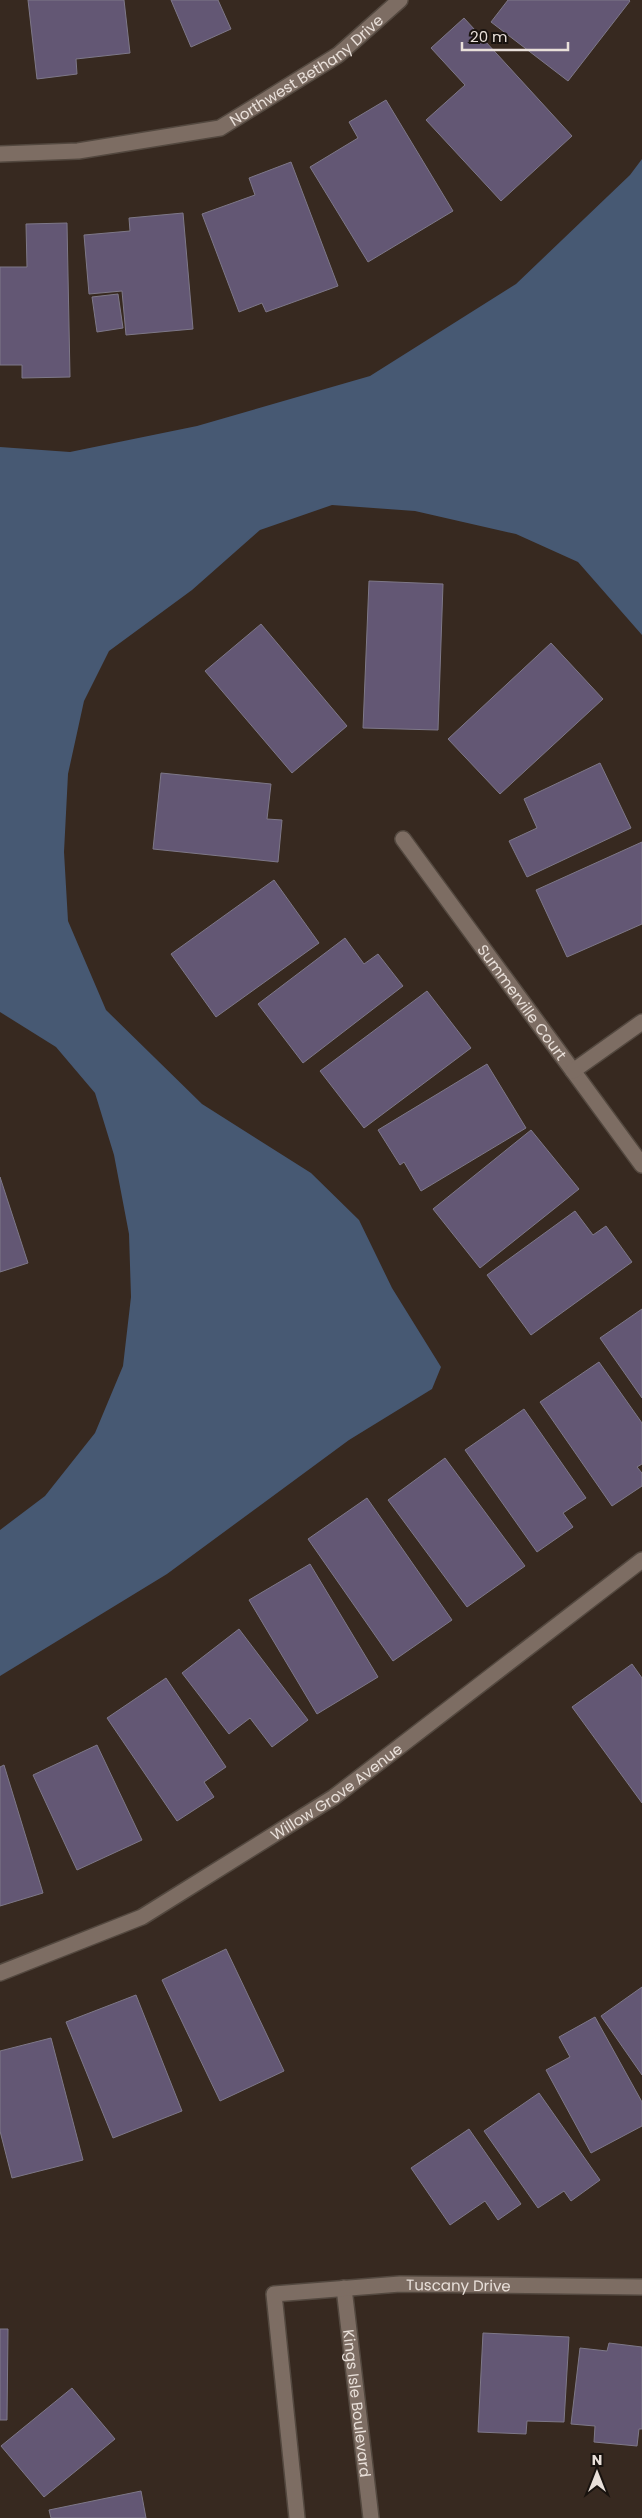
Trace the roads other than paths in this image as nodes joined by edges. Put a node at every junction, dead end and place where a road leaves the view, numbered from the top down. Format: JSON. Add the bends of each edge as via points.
{"nodes":[{"id":1,"x":400,"y":0,"type":"edge"},
{"id":2,"x":0,"y":154,"type":"edge"},
{"id":3,"x":403,"y":839,"type":"dead end"},
{"id":4,"x":642,"y":1022,"type":"edge"},
{"id":5,"x":573,"y":1071,"type":"junction"},
{"id":6,"x":642,"y":1165,"type":"edge"},
{"id":7,"x":642,"y":1560,"type":"edge"},
{"id":8,"x":0,"y":1973,"type":"edge"},
{"id":9,"x":642,"y":2287,"type":"edge"},
{"id":10,"x":344,"y":2288,"type":"junction"},
{"id":11,"x":297,"y":2518,"type":"edge"},
{"id":12,"x":371,"y":2518,"type":"edge"}],
"edges":[{"from":1,"to":2,"type":"street","name":"Northwest Bethany Drive","via":[[338,55],[220,128],[78,150]]},
{"from":3,"to":5,"type":"street","name":"Summerville Court"},
{"from":4,"to":5,"type":"street"},
{"from":5,"to":6,"type":"street","name":"Summerville Court"},
{"from":7,"to":8,"type":"street","name":"Willow Grove Avenue","via":[[334,1796],[142,1917]]},
{"from":9,"to":10,"type":"street","name":"Tuscany Drive","via":[[400,2284]]},
{"from":10,"to":11,"type":"street","name":"Tuscany Drive","via":[[274,2294]]},
{"from":10,"to":12,"type":"street","name":"Kings Isle Boulevard"}]}
